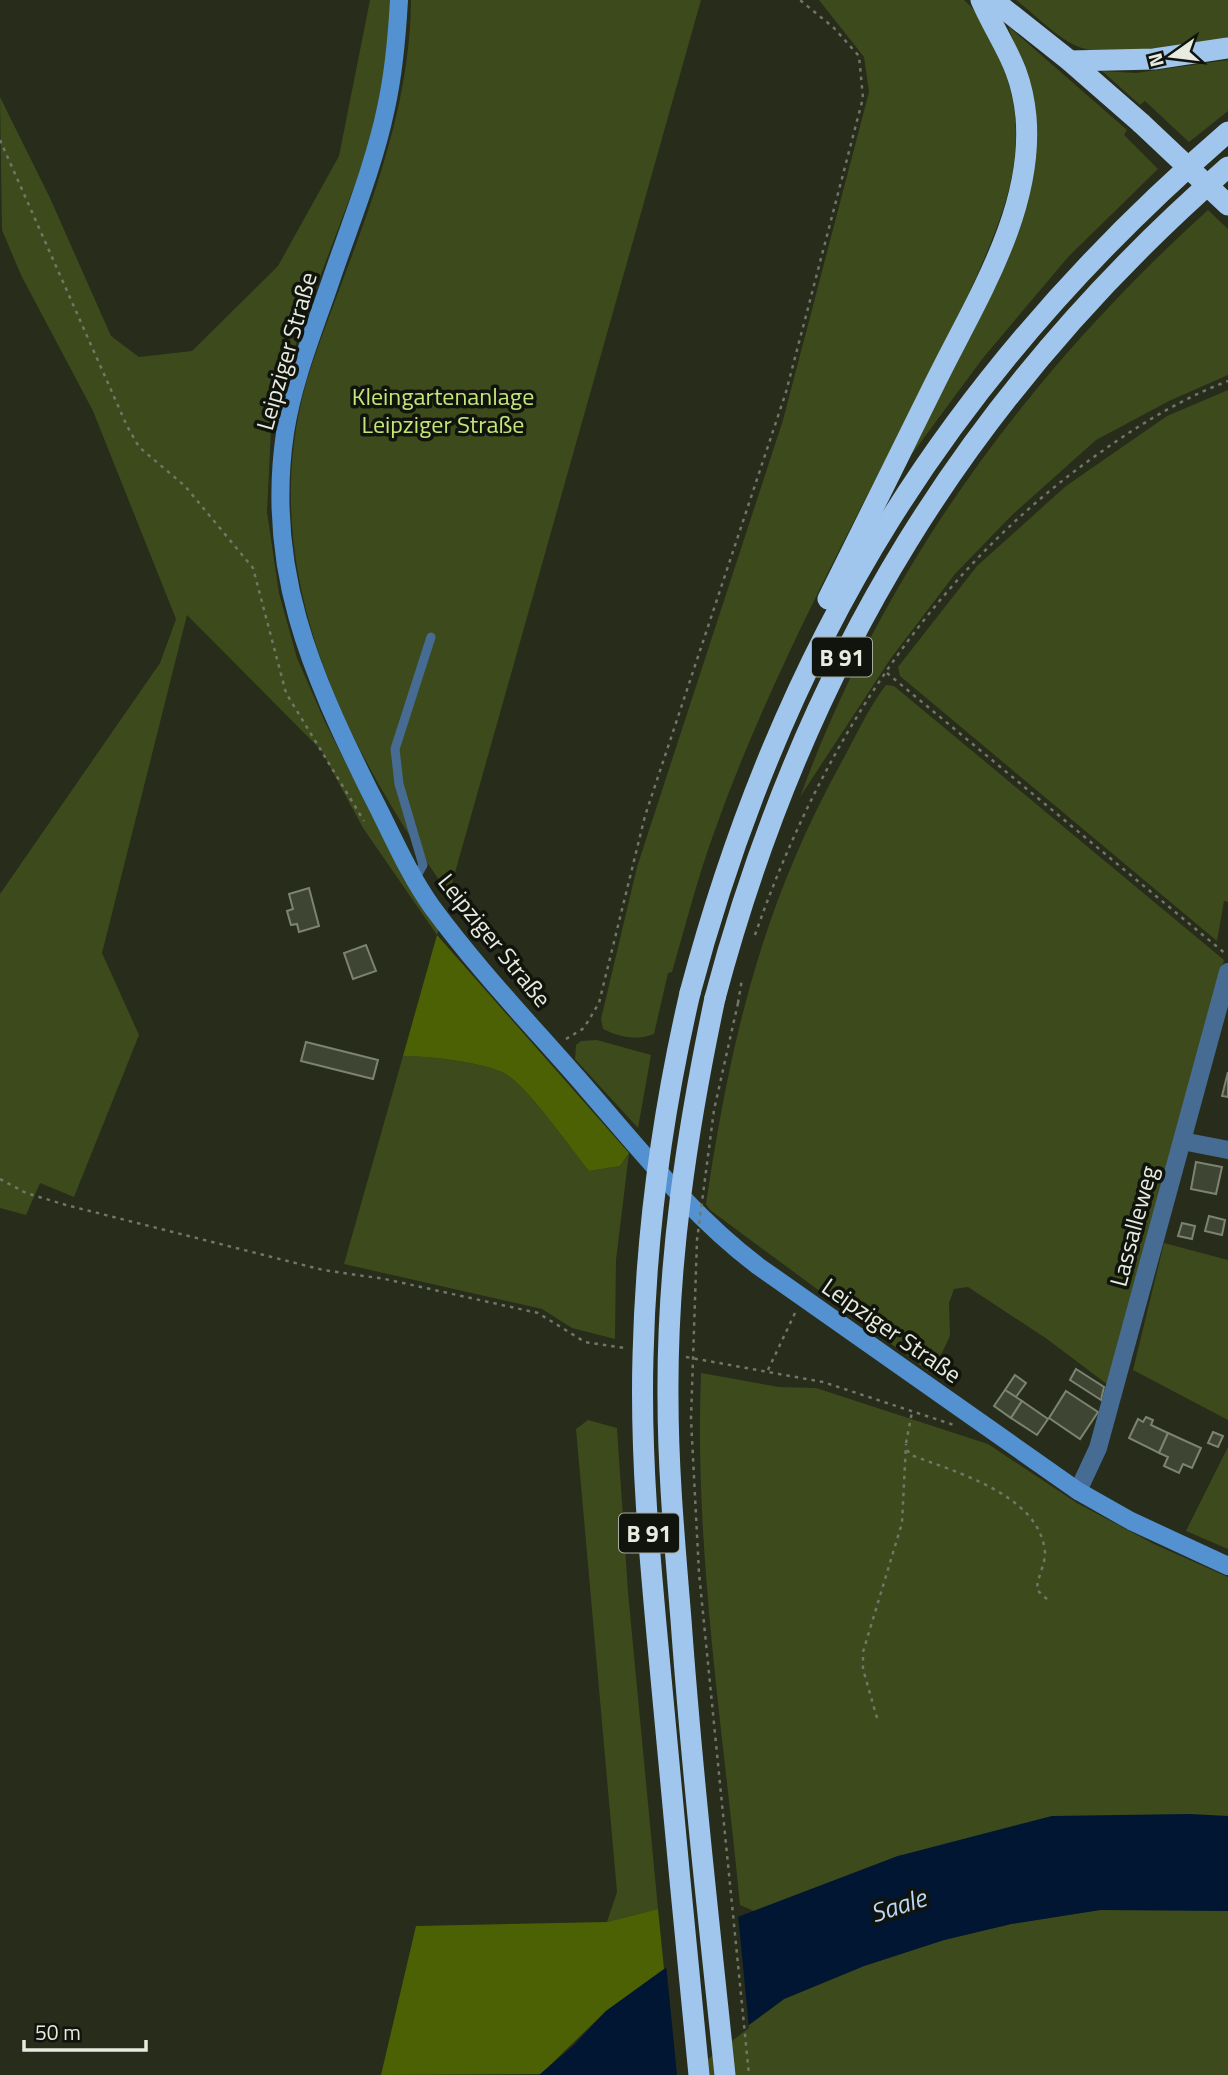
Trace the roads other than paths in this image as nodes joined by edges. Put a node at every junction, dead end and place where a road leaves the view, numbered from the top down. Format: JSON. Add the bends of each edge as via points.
{"nodes":[{"id":1,"x":399,"y":0,"type":"edge"},
{"id":2,"x":981,"y":0,"type":"edge"},
{"id":3,"x":993,"y":0,"type":"edge"},
{"id":4,"x":1228,"y":48,"type":"edge"},
{"id":5,"x":1070,"y":61,"type":"junction"},
{"id":6,"x":1228,"y":132,"type":"edge"},
{"id":7,"x":1228,"y":167,"type":"edge"},
{"id":8,"x":1228,"y":205,"type":"edge"},
{"id":9,"x":430,"y":637,"type":"dead end"},
{"id":10,"x":812,"y":657,"type":"junction"},
{"id":11,"x":415,"y":879,"type":"junction"},
{"id":12,"x":1228,"y":972,"type":"edge"},
{"id":13,"x":1182,"y":1141,"type":"junction"},
{"id":14,"x":1228,"y":1150,"type":"edge"},
{"id":15,"x":1078,"y":1491,"type":"junction"},
{"id":16,"x":1228,"y":1566,"type":"edge"},
{"id":17,"x":699,"y":2075,"type":"edge"},
{"id":18,"x":725,"y":2075,"type":"edge"}],
"edges":[{"from":1,"to":11,"type":"street","name":"Leipziger Straße","via":[[385,113],[293,396],[280,470],[279,509],[286,579],[304,647],[348,748]]},
{"from":2,"to":10,"type":"highway","via":[[1010,53],[1024,102],[1026,154],[1017,198],[993,264],[815,624]]},
{"from":3,"to":5,"type":"highway"},
{"from":4,"to":5,"type":"highway","via":[[1154,59]]},
{"from":5,"to":8,"type":"highway","bridge":true},
{"from":6,"to":10,"type":"highway","number":"B 91","via":[[1143,208],[997,366],[903,496]]},
{"from":7,"to":18,"type":"highway","number":"B 91","bridge":true,"via":[[1161,226],[1042,353],[949,475],[892,563],[836,668],[789,771],[749,881],[715,998],[681,1179],[668,1397],[684,1670]]},
{"from":9,"to":11,"type":"lane","via":[[396,748],[399,784],[423,865]]},
{"from":10,"to":17,"type":"highway","number":"B 91","bridge":true,"via":[[738,832],[690,993],[657,1155],[645,1297],[643,1415],[653,1594]]},
{"from":11,"to":15,"type":"street","name":"Leipziger Straße","via":[[434,910],[552,1049],[709,1225],[803,1298]]},
{"from":12,"to":13,"type":"street","name":"Lassalleweg"},
{"from":13,"to":14,"type":"street"},
{"from":13,"to":15,"type":"street","name":"Lassalleweg","via":[[1098,1448]]},
{"from":15,"to":16,"type":"street","name":"Leipziger Straße"}]}
